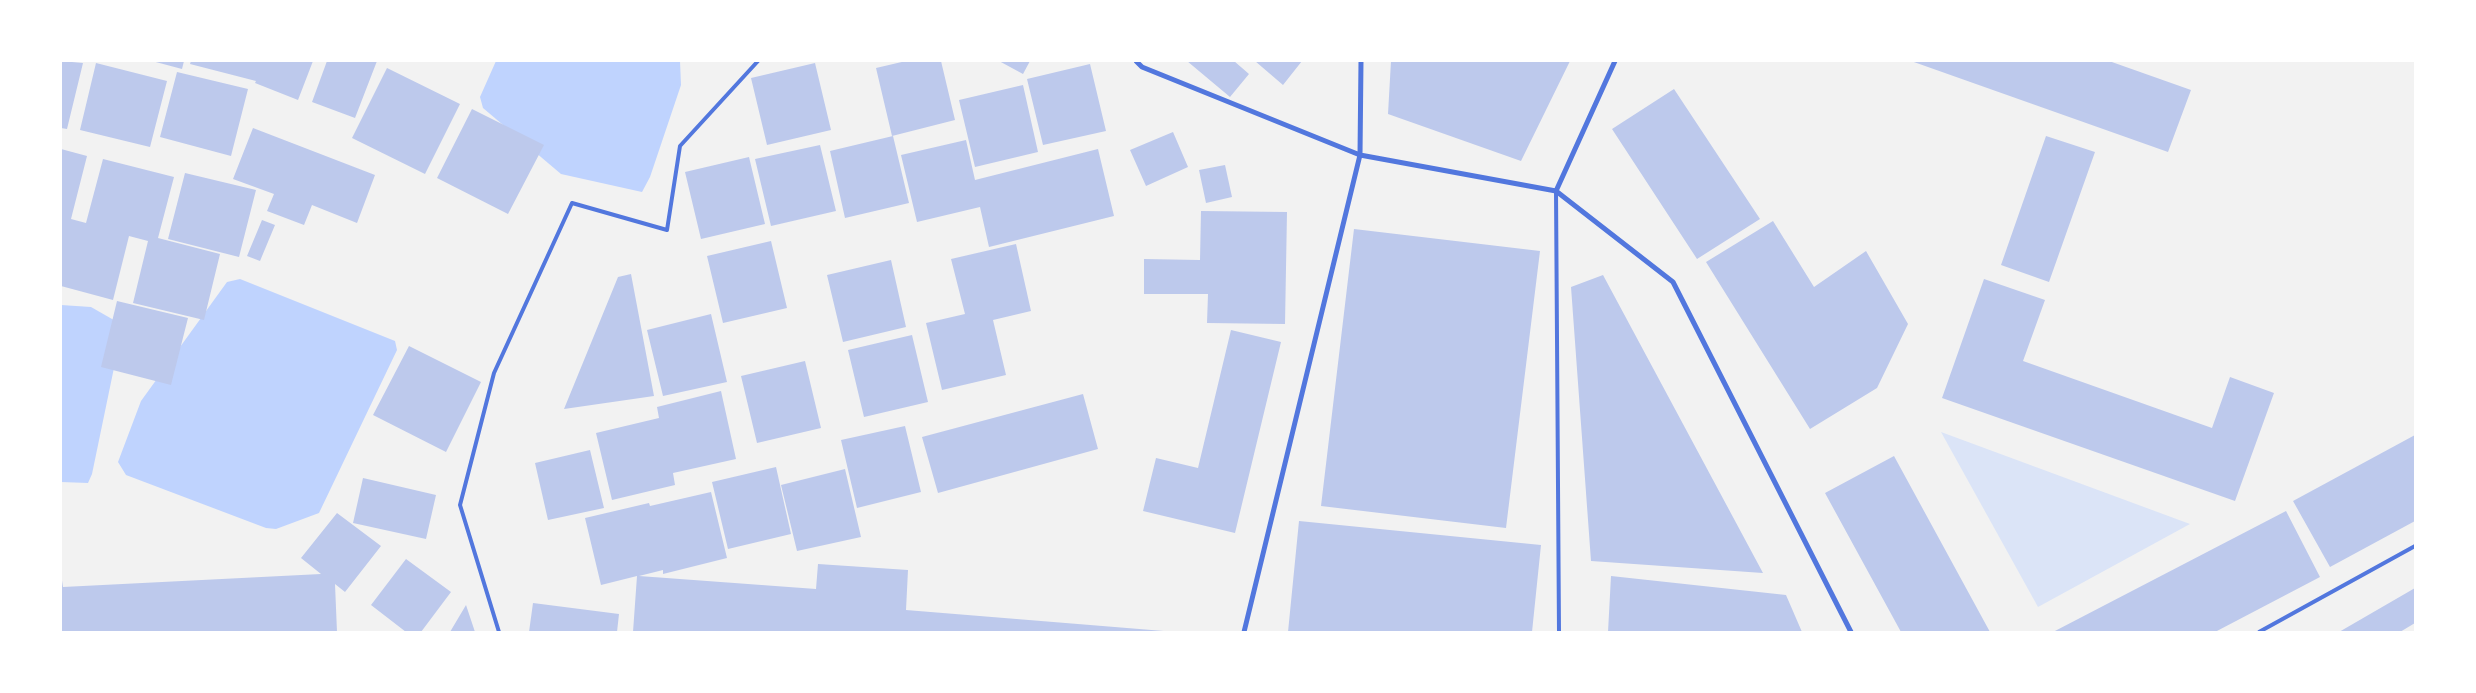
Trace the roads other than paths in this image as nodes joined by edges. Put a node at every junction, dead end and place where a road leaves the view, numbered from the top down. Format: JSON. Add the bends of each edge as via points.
{"nodes":[{"id":1,"x":758,"y":61,"type":"edge"},
{"id":2,"x":1136,"y":61,"type":"edge"},
{"id":3,"x":1361,"y":61,"type":"edge"},
{"id":4,"x":1615,"y":61,"type":"edge"},
{"id":5,"x":1360,"y":155,"type":"junction"},
{"id":6,"x":1556,"y":191,"type":"junction"},
{"id":7,"x":2415,"y":546,"type":"edge"},
{"id":8,"x":499,"y":632,"type":"edge"},
{"id":9,"x":1244,"y":632,"type":"edge"},
{"id":10,"x":1559,"y":632,"type":"edge"},
{"id":11,"x":1851,"y":632,"type":"edge"},
{"id":12,"x":2259,"y":632,"type":"edge"}],
"edges":[{"from":1,"to":8,"type":"lane","via":[[680,146],[667,230],[572,204],[494,373],[460,505]]},
{"from":2,"to":5,"type":"street","via":[[1142,67]]},
{"from":3,"to":5,"type":"street"},
{"from":4,"to":6,"type":"street"},
{"from":5,"to":6,"type":"street"},
{"from":5,"to":9,"type":"street"},
{"from":6,"to":10,"type":"lane"},
{"from":6,"to":11,"type":"street","via":[[1672,282]]},
{"from":7,"to":12,"type":"lane"}]}
